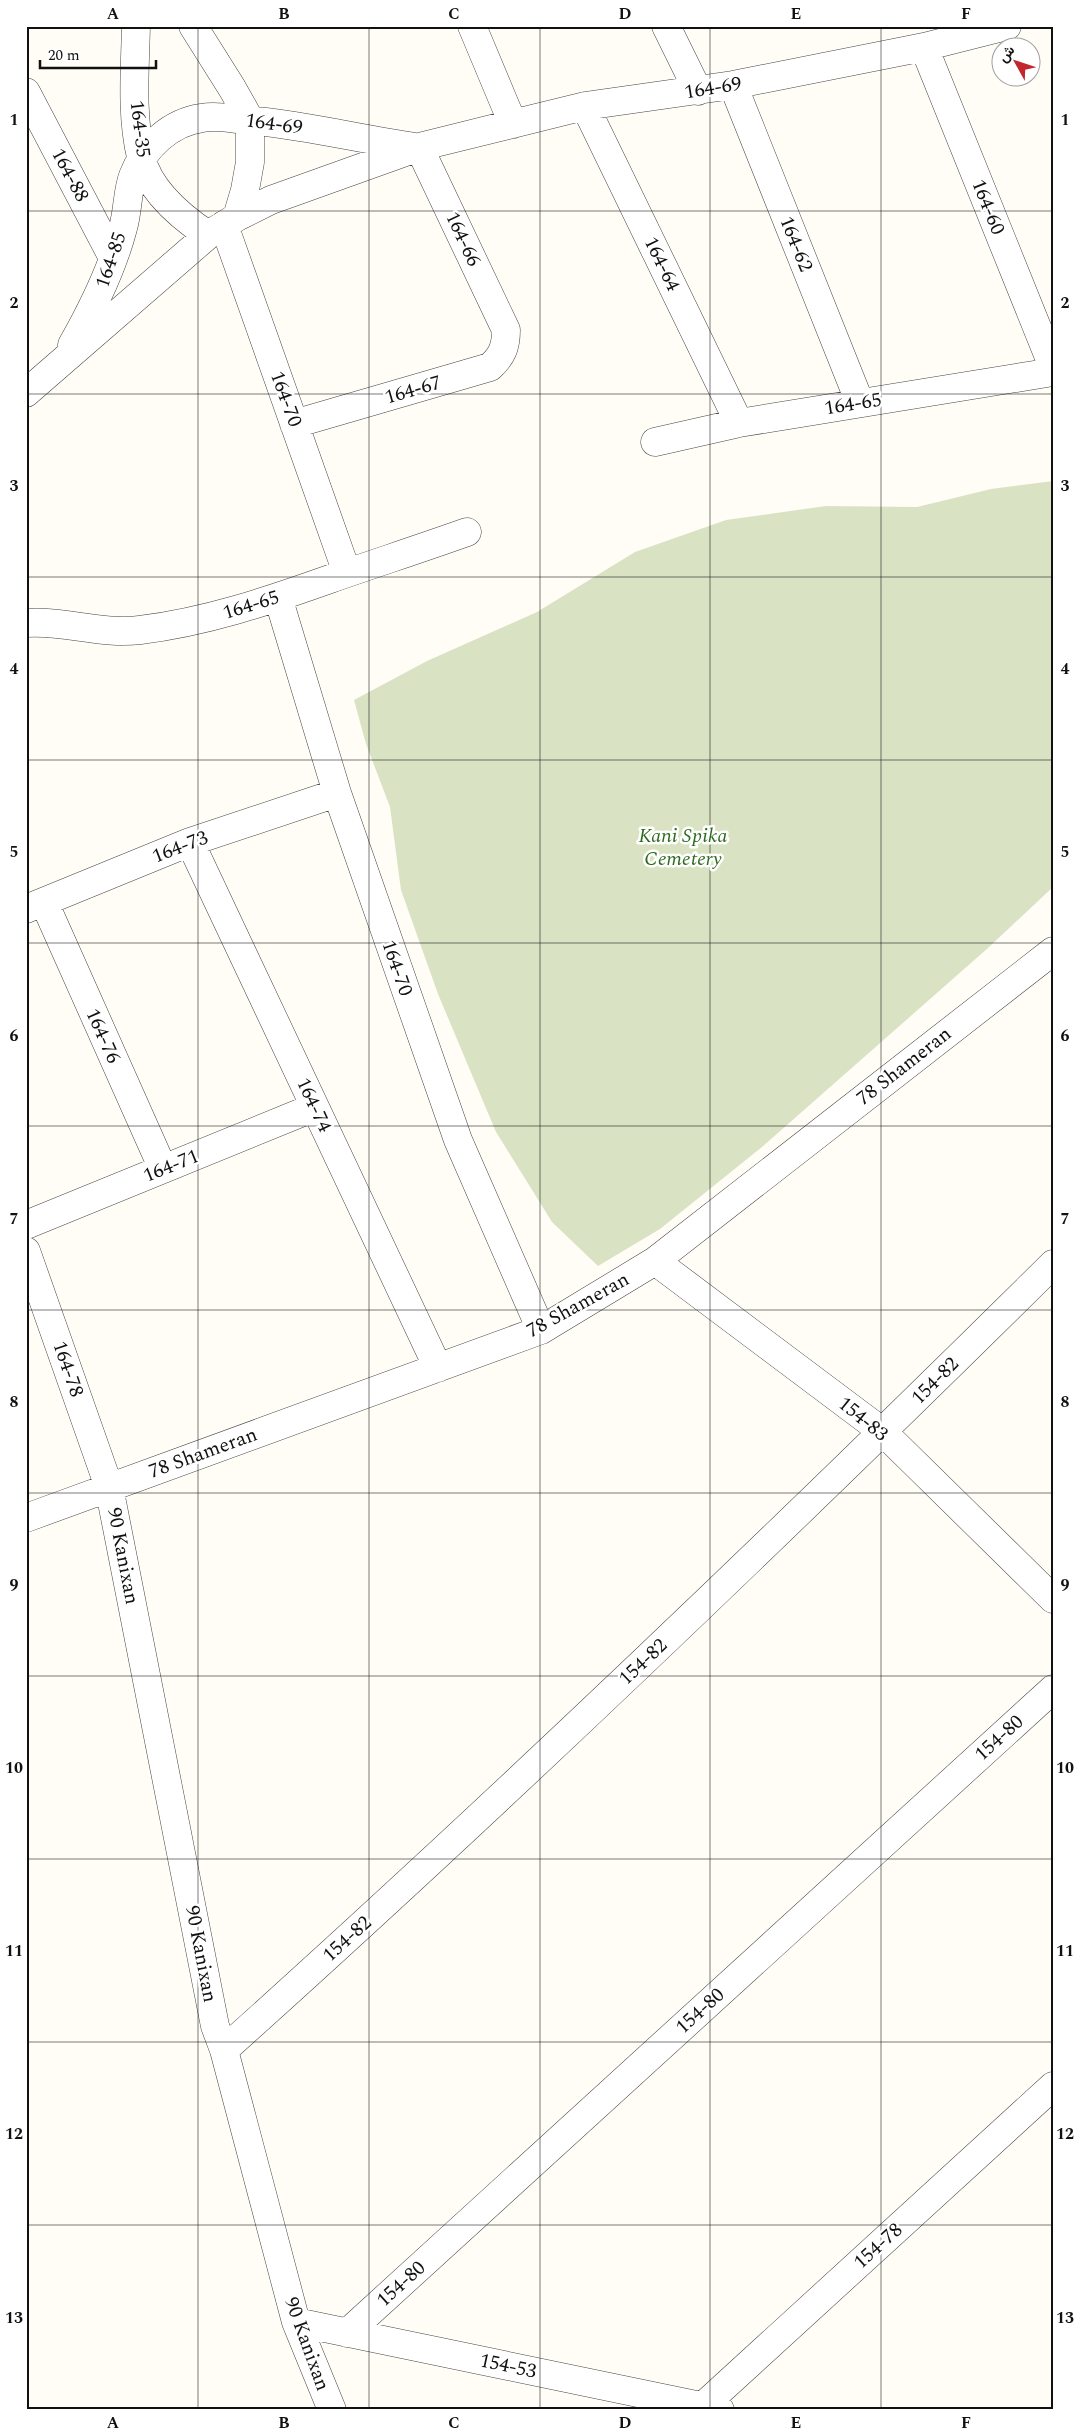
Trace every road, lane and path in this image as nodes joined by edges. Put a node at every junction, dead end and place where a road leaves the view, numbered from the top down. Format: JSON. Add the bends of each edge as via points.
{"nodes":[{"id":1,"x":136,"y":26,"type":"edge"},
{"id":2,"x":193,"y":26,"type":"edge"},
{"id":3,"x":472,"y":26,"type":"edge"},
{"id":4,"x":666,"y":26,"type":"edge"},
{"id":5,"x":1005,"y":27,"type":"edge"},
{"id":6,"x":924,"y":47,"type":"junction"},
{"id":7,"x":733,"y":85,"type":"junction"},
{"id":8,"x":698,"y":91,"type":"junction"},
{"id":9,"x":26,"y":92,"type":"edge"},
{"id":10,"x":585,"y":106,"type":"junction"},
{"id":11,"x":250,"y":120,"type":"junction"},
{"id":12,"x":513,"y":124,"type":"junction"},
{"id":13,"x":419,"y":147,"type":"junction"},
{"id":14,"x":141,"y":158,"type":"junction"},
{"id":15,"x":223,"y":225,"type":"junction"},
{"id":16,"x":113,"y":258,"type":"junction"},
{"id":17,"x":506,"y":330,"type":"joint"},
{"id":18,"x":66,"y":357,"type":"junction"},
{"id":19,"x":1053,"y":368,"type":"edge"},
{"id":20,"x":1053,"y":372,"type":"edge"},
{"id":21,"x":26,"y":393,"type":"edge"},
{"id":22,"x":860,"y":404,"type":"junction"},
{"id":23,"x":739,"y":423,"type":"junction"},
{"id":24,"x":294,"y":424,"type":"junction"},
{"id":25,"x":655,"y":442,"type":"dead end"},
{"id":26,"x":467,"y":532,"type":"dead end"},
{"id":27,"x":347,"y":573,"type":"junction"},
{"id":28,"x":278,"y":597,"type":"junction"},
{"id":29,"x":26,"y":623,"type":"edge"},
{"id":30,"x":337,"y":793,"type":"junction"},
{"id":31,"x":190,"y":842,"type":"junction"},
{"id":32,"x":35,"y":905,"type":"edge"},
{"id":33,"x":1053,"y":951,"type":"edge"},
{"id":34,"x":315,"y":1107,"type":"junction"},
{"id":35,"x":163,"y":1169,"type":"junction"},
{"id":36,"x":26,"y":1225,"type":"edge"},
{"id":37,"x":26,"y":1251,"type":"edge"},
{"id":38,"x":655,"y":1261,"type":"junction"},
{"id":39,"x":1053,"y":1264,"type":"edge"},
{"id":40,"x":541,"y":1330,"type":"junction"},
{"id":41,"x":438,"y":1368,"type":"junction"},
{"id":42,"x":882,"y":1432,"type":"junction"},
{"id":43,"x":109,"y":1487,"type":"junction"},
{"id":44,"x":26,"y":1518,"type":"edge"},
{"id":45,"x":1053,"y":1599,"type":"edge"},
{"id":46,"x":1053,"y":1689,"type":"edge"},
{"id":47,"x":224,"y":2050,"type":"junction"},
{"id":48,"x":1053,"y":2086,"type":"edge"},
{"id":49,"x":296,"y":2322,"type":"junction"},
{"id":50,"x":347,"y":2333,"type":"junction"},
{"id":51,"x":712,"y":2408,"type":"edge"},
{"id":52,"x":332,"y":2410,"type":"edge"}],
"edges":[{"from":1,"to":14,"type":"street","name":"164-35","via":[[135,86]]},
{"from":2,"to":11,"type":"street"},
{"from":3,"to":12,"type":"street"},
{"from":4,"to":8,"type":"street"},
{"from":5,"to":6,"type":"street","name":"164-69"},
{"from":6,"to":7,"type":"street","name":"164-69"},
{"from":6,"to":19,"type":"street","name":"164-60"},
{"from":7,"to":8,"type":"street","name":"164-69"},
{"from":7,"to":22,"type":"street","name":"164-62"},
{"from":8,"to":10,"type":"street","name":"164-69"},
{"from":9,"to":16,"type":"street","name":"164-88"},
{"from":10,"to":12,"type":"street","name":"164-69"},
{"from":10,"to":23,"type":"street","name":"164-64"},
{"from":11,"to":13,"type":"street","name":"164-69"},
{"from":11,"to":14,"type":"street","name":"164-69","via":[[221,117],[184,123],[154,142]]},
{"from":11,"to":15,"type":"street","via":[[250,162],[245,190]]},
{"from":12,"to":13,"type":"street","name":"164-69"},
{"from":13,"to":15,"type":"street","name":"164-69","via":[[271,200]]},
{"from":13,"to":17,"type":"street","name":"164-66"},
{"from":14,"to":15,"type":"street","name":"164-35","via":[[150,177],[175,209]]},
{"from":14,"to":16,"type":"street","name":"164-85","via":[[132,177],[123,228]]},
{"from":15,"to":18,"type":"street","name":"164-85"},
{"from":15,"to":24,"type":"street","name":"164-70"},
{"from":16,"to":18,"type":"street","name":"164-85","via":[[104,286]]},
{"from":17,"to":24,"type":"street","name":"164-67","via":[[506,344],[500,358],[490,367]]},
{"from":18,"to":21,"type":"street","name":"164-85"},
{"from":20,"to":22,"type":"street","name":"164-65"},
{"from":22,"to":23,"type":"street","name":"164-65"},
{"from":23,"to":25,"type":"street","name":"164-65"},
{"from":24,"to":27,"type":"street","name":"164-70"},
{"from":26,"to":27,"type":"street","name":"164-65"},
{"from":27,"to":28,"type":"street","name":"164-65"},
{"from":28,"to":29,"type":"street","name":"164-65","via":[[194,621],[137,631]]},
{"from":28,"to":30,"type":"street","name":"164-70"},
{"from":30,"to":31,"type":"street","name":"164-73"},
{"from":30,"to":40,"type":"street","name":"164-70","via":[[458,1140]]},
{"from":31,"to":32,"type":"street","name":"164-73"},
{"from":31,"to":34,"type":"street","name":"164-74"},
{"from":32,"to":35,"type":"street","name":"164-76"},
{"from":33,"to":38,"type":"street","name":"78 Shameran"},
{"from":34,"to":35,"type":"street","name":"164-71"},
{"from":34,"to":41,"type":"street","name":"164-74"},
{"from":35,"to":36,"type":"street","name":"164-71"},
{"from":37,"to":43,"type":"street","name":"164-78"},
{"from":38,"to":40,"type":"street","name":"78 Shameran"},
{"from":38,"to":42,"type":"street","name":"154-83"},
{"from":39,"to":42,"type":"street","name":"154-82"},
{"from":40,"to":41,"type":"street","name":"78 Shameran"},
{"from":41,"to":43,"type":"street","name":"78 Shameran"},
{"from":42,"to":45,"type":"street","name":"154-83"},
{"from":42,"to":47,"type":"street","name":"154-82","via":[[819,1496],[403,1889]]},
{"from":43,"to":44,"type":"street","name":"78 Shameran"},
{"from":43,"to":47,"type":"street","name":"90 Kanixan","via":[[214,2017]]},
{"from":46,"to":50,"type":"street","name":"154-80"},
{"from":47,"to":49,"type":"street","name":"90 Kanixan"},
{"from":48,"to":51,"type":"street","name":"154-78"},
{"from":49,"to":50,"type":"street","name":"154-53"},
{"from":49,"to":52,"type":"street","name":"90 Kanixan"},
{"from":50,"to":51,"type":"street","name":"154-53"}]}
